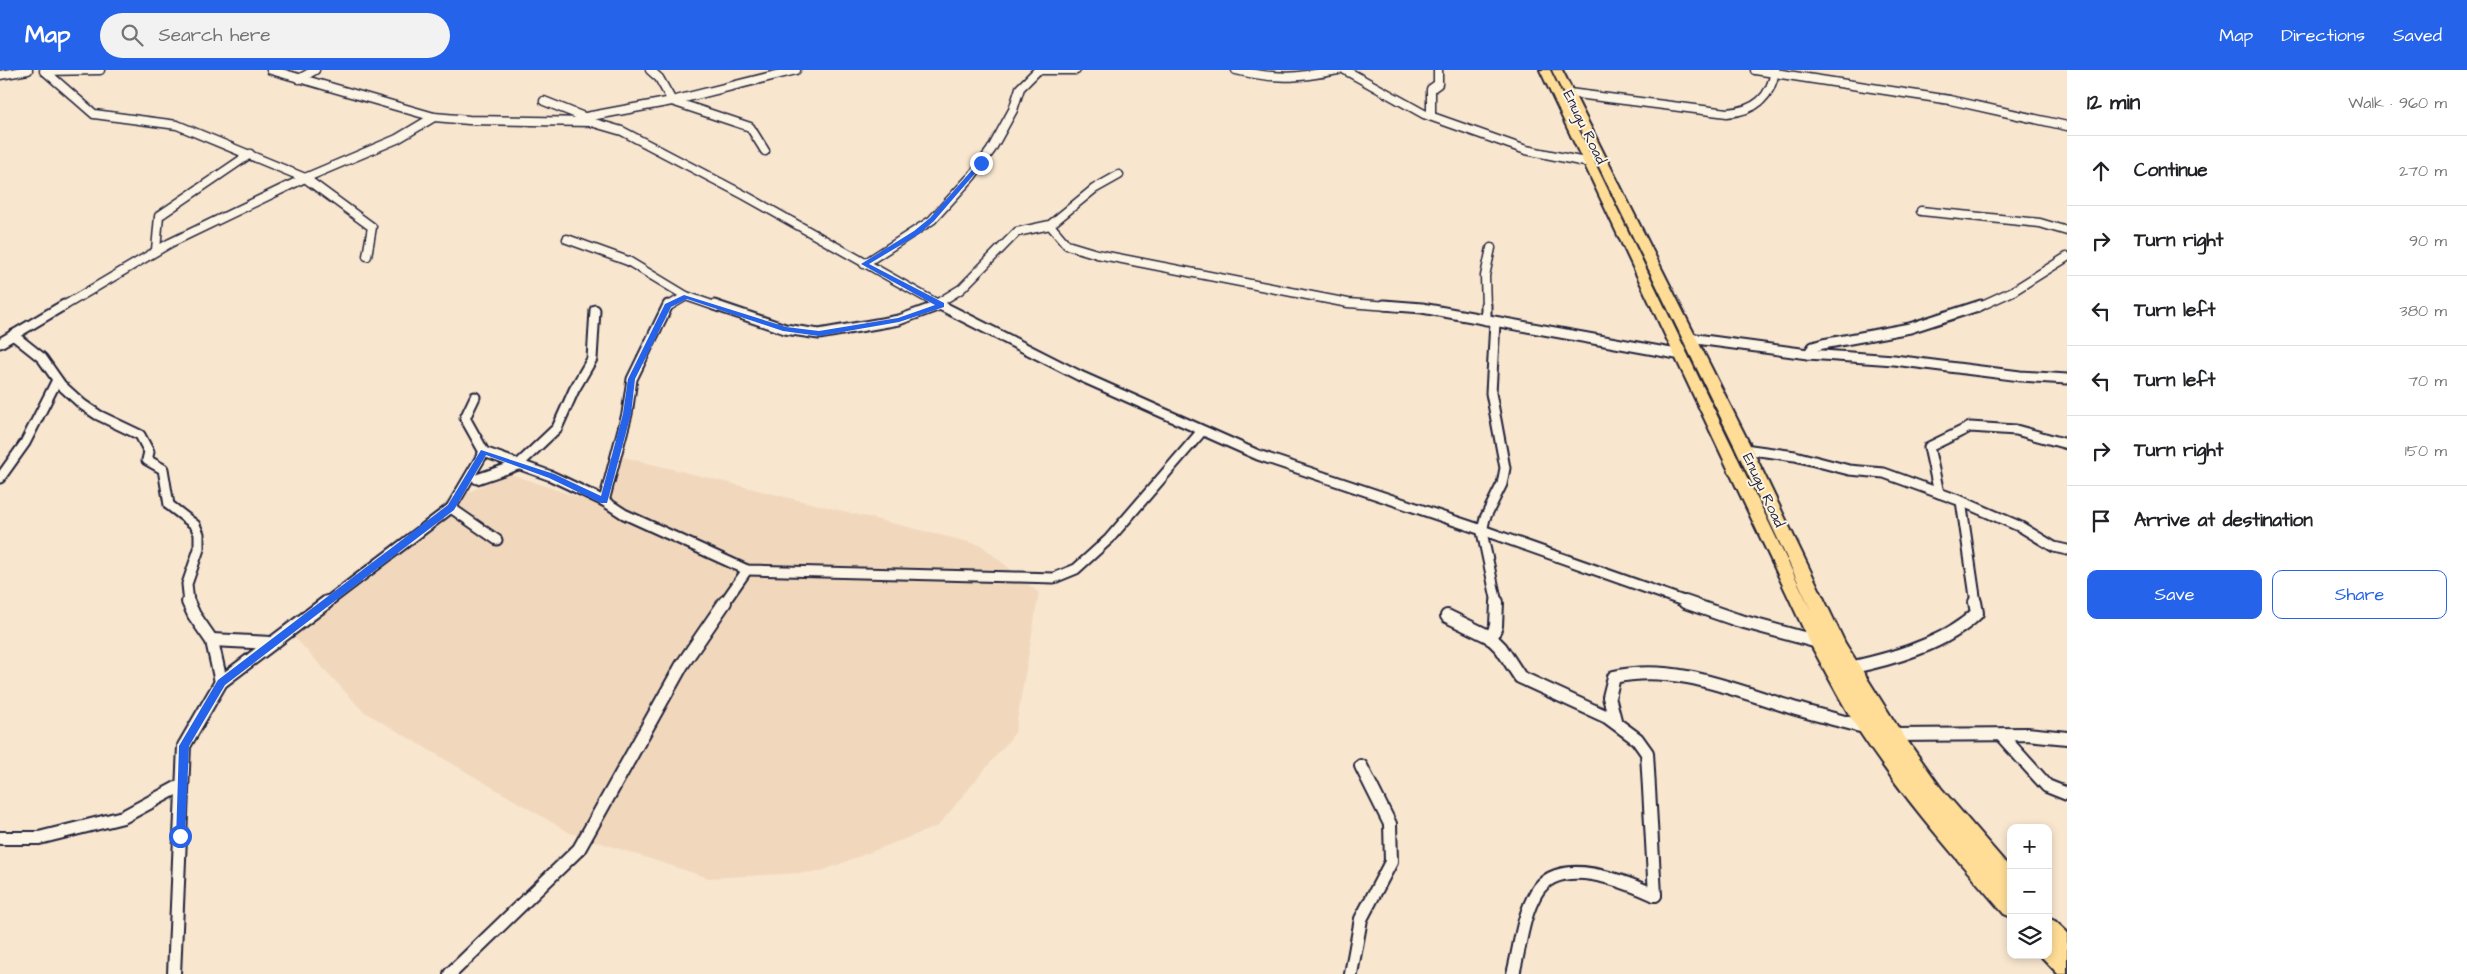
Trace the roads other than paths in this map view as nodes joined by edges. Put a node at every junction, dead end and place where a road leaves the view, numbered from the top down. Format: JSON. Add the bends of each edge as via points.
{"nodes":[{"id":1,"x":16,"y":70,"type":"edge"},
{"id":2,"x":28,"y":70,"type":"edge"},
{"id":3,"x":100,"y":70,"type":"edge"},
{"id":4,"x":271,"y":70,"type":"edge"},
{"id":5,"x":315,"y":70,"type":"edge"},
{"id":6,"x":650,"y":70,"type":"edge"},
{"id":7,"x":796,"y":70,"type":"edge"},
{"id":8,"x":1038,"y":70,"type":"edge"},
{"id":9,"x":1076,"y":70,"type":"edge"},
{"id":10,"x":1236,"y":70,"type":"edge"},
{"id":11,"x":1338,"y":70,"type":"edge"},
{"id":12,"x":1345,"y":70,"type":"edge"},
{"id":13,"x":1438,"y":70,"type":"edge"},
{"id":14,"x":1545,"y":70,"type":"edge"},
{"id":15,"x":1558,"y":70,"type":"edge"},
{"id":16,"x":1754,"y":70,"type":"edge"},
{"id":17,"x":44,"y":71,"type":"edge"},
{"id":18,"x":1775,"y":71,"type":"edge"},
{"id":19,"x":2,"y":75,"type":"edge"},
{"id":20,"x":299,"y":79,"type":"junction"},
{"id":21,"x":1569,"y":93,"type":"junction"},
{"id":22,"x":544,"y":101,"type":"dead end"},
{"id":23,"x":672,"y":101,"type":"junction"},
{"id":24,"x":1431,"y":116,"type":"junction"},
{"id":25,"x":434,"y":117,"type":"junction"},
{"id":26,"x":589,"y":119,"type":"junction"},
{"id":27,"x":2067,"y":126,"type":"edge"},
{"id":28,"x":765,"y":151,"type":"dead end"},
{"id":29,"x":250,"y":154,"type":"junction"},
{"id":30,"x":1590,"y":163,"type":"junction"},
{"id":31,"x":1120,"y":175,"type":"dead end"},
{"id":32,"x":305,"y":178,"type":"junction"},
{"id":33,"x":1921,"y":211,"type":"dead end"},
{"id":34,"x":1050,"y":225,"type":"junction"},
{"id":35,"x":2067,"y":231,"type":"edge"},
{"id":36,"x":567,"y":240,"type":"dead end"},
{"id":37,"x":1491,"y":248,"type":"dead end"},
{"id":38,"x":156,"y":250,"type":"junction"},
{"id":39,"x":368,"y":256,"type":"dead end"},
{"id":40,"x":2067,"y":257,"type":"edge"},
{"id":41,"x":864,"y":264,"type":"junction"},
{"id":42,"x":686,"y":296,"type":"junction"},
{"id":43,"x":940,"y":304,"type":"junction"},
{"id":44,"x":594,"y":310,"type":"dead end"},
{"id":45,"x":1490,"y":321,"type":"junction"},
{"id":46,"x":13,"y":334,"type":"junction"},
{"id":47,"x":1689,"y":338,"type":"junction"},
{"id":48,"x":0,"y":343,"type":"edge"},
{"id":49,"x":1808,"y":354,"type":"junction"},
{"id":50,"x":1682,"y":356,"type":"junction"},
{"id":51,"x":2067,"y":379,"type":"edge"},
{"id":52,"x":57,"y":380,"type":"junction"},
{"id":53,"x":475,"y":397,"type":"dead end"},
{"id":54,"x":1202,"y":431,"type":"junction"},
{"id":55,"x":2067,"y":444,"type":"edge"},
{"id":56,"x":1744,"y":449,"type":"junction"},
{"id":57,"x":484,"y":452,"type":"junction"},
{"id":58,"x":518,"y":464,"type":"junction"},
{"id":59,"x":0,"y":478,"type":"edge"},
{"id":60,"x":477,"y":479,"type":"dead end"},
{"id":61,"x":1939,"y":493,"type":"junction"},
{"id":62,"x":604,"y":501,"type":"junction"},
{"id":63,"x":1961,"y":501,"type":"junction"},
{"id":64,"x":451,"y":508,"type":"junction"},
{"id":65,"x":1482,"y":530,"type":"junction"},
{"id":66,"x":497,"y":540,"type":"dead end"},
{"id":67,"x":2067,"y":550,"type":"edge"},
{"id":68,"x":747,"y":570,"type":"junction"},
{"id":69,"x":1447,"y":616,"type":"dead end"},
{"id":70,"x":1491,"y":639,"type":"junction"},
{"id":71,"x":212,"y":640,"type":"junction"},
{"id":72,"x":1818,"y":642,"type":"junction"},
{"id":73,"x":271,"y":643,"type":"junction"},
{"id":74,"x":1849,"y":668,"type":"junction"},
{"id":75,"x":222,"y":682,"type":"junction"},
{"id":76,"x":1615,"y":720,"type":"junction"},
{"id":77,"x":1868,"y":728,"type":"junction"},
{"id":78,"x":2001,"y":734,"type":"junction"},
{"id":79,"x":1892,"y":736,"type":"junction"},
{"id":80,"x":2067,"y":738,"type":"edge"},
{"id":81,"x":1361,"y":766,"type":"dead end"},
{"id":82,"x":182,"y":785,"type":"junction"},
{"id":83,"x":2067,"y":794,"type":"edge"},
{"id":84,"x":0,"y":838,"type":"edge"},
{"id":85,"x":2007,"y":880,"type":"edge"},
{"id":86,"x":2007,"y":902,"type":"edge"},
{"id":87,"x":2052,"y":932,"type":"edge"},
{"id":88,"x":2067,"y":947,"type":"edge"},
{"id":89,"x":2052,"y":952,"type":"edge"},
{"id":90,"x":2067,"y":968,"type":"edge"},
{"id":91,"x":174,"y":974,"type":"edge"},
{"id":92,"x":450,"y":974,"type":"edge"},
{"id":93,"x":1351,"y":974,"type":"edge"},
{"id":94,"x":1513,"y":974,"type":"edge"}],
"edges":[{"from":1,"to":19,"type":"street"},
{"from":2,"to":19,"type":"street"},
{"from":3,"to":17,"type":"street"},
{"from":4,"to":20,"type":"street"},
{"from":5,"to":20,"type":"street"},
{"from":6,"to":23,"type":"street","via":[[659,78]]},
{"from":7,"to":23,"type":"street"},
{"from":8,"to":9,"type":"street"},
{"from":8,"to":41,"type":"street","via":[[1020,88],[1013,110],[972,176],[922,228]]},
{"from":10,"to":11,"type":"street","via":[[1251,74],[1309,77]]},
{"from":12,"to":24,"type":"street"},
{"from":13,"to":24,"type":"street","via":[[1438,84],[1431,89]]},
{"from":14,"to":30,"type":"main road"},
{"from":15,"to":21,"type":"main road","name":"Enugu Road"},
{"from":16,"to":18,"type":"street"},
{"from":17,"to":29,"type":"street","via":[[94,114],[177,124]]},
{"from":18,"to":21,"type":"street","via":[[1771,91],[1746,112],[1727,113]]},
{"from":18,"to":27,"type":"street","via":[[1950,100]]},
{"from":20,"to":25,"type":"street"},
{"from":21,"to":47,"type":"main road","name":"Enugu Road"},
{"from":22,"to":26,"type":"street"},
{"from":23,"to":26,"type":"street"},
{"from":23,"to":28,"type":"street","via":[[750,127]]},
{"from":24,"to":30,"type":"street","via":[[1526,150]]},
{"from":25,"to":26,"type":"street","via":[[469,120]]},
{"from":25,"to":32,"type":"street","via":[[397,139]]},
{"from":26,"to":41,"type":"street","via":[[650,145]]},
{"from":29,"to":32,"type":"street"},
{"from":29,"to":38,"type":"street","via":[[159,216]]},
{"from":30,"to":50,"type":"main road"},
{"from":31,"to":34,"type":"street","via":[[1094,189]]},
{"from":32,"to":38,"type":"street"},
{"from":32,"to":39,"type":"street","via":[[372,227]]},
{"from":33,"to":35,"type":"street","via":[[2031,222]]},
{"from":34,"to":43,"type":"street","via":[[1017,232],[961,289]]},
{"from":34,"to":45,"type":"street","via":[[1067,245],[1096,254],[1348,303],[1422,308]]},
{"from":36,"to":42,"type":"street","via":[[628,262]]},
{"from":37,"to":45,"type":"street","via":[[1485,276]]},
{"from":38,"to":46,"type":"street"},
{"from":40,"to":49,"type":"street","via":[[1996,299],[1964,312],[1909,328],[1823,344],[1813,347]]},
{"from":41,"to":43,"type":"street"},
{"from":42,"to":43,"type":"street","via":[[807,334],[899,320]]},
{"from":42,"to":62,"type":"street","via":[[668,305],[632,379],[627,414]]},
{"from":43,"to":54,"type":"street","via":[[1080,376]]},
{"from":44,"to":58,"type":"street","via":[[590,365],[574,390],[557,428]]},
{"from":45,"to":50,"type":"street"},
{"from":45,"to":65,"type":"street","via":[[1494,417],[1506,470]]},
{"from":46,"to":48,"type":"street"},
{"from":46,"to":52,"type":"street","via":[[42,358]]},
{"from":47,"to":49,"type":"street"},
{"from":47,"to":56,"type":"main road","name":"Enugu Road"},
{"from":49,"to":51,"type":"street"},
{"from":50,"to":72,"type":"main road"},
{"from":52,"to":59,"type":"street","via":[[25,443]]},
{"from":52,"to":71,"type":"street","via":[[90,410],[140,435],[149,452],[146,460],[163,469],[166,500],[172,510],[187,518],[199,532],[201,543],[189,571],[186,590],[190,612]]},
{"from":53,"to":57,"type":"street","via":[[465,418]]},
{"from":54,"to":65,"type":"street","via":[[1258,456]]},
{"from":54,"to":68,"type":"street","via":[[1109,538],[1076,569],[1054,578]]},
{"from":55,"to":61,"type":"street","via":[[2016,430],[1970,426],[1962,434],[1929,447]]},
{"from":56,"to":61,"type":"street","via":[[1884,474]]},
{"from":56,"to":74,"type":"main road","name":"Enugu Road"},
{"from":57,"to":58,"type":"street"},
{"from":57,"to":64,"type":"street"},
{"from":58,"to":60,"type":"street"},
{"from":58,"to":62,"type":"street"},
{"from":61,"to":63,"type":"street"},
{"from":62,"to":68,"type":"street","via":[[624,514]]},
{"from":63,"to":67,"type":"street","via":[[2021,527],[2054,547]]},
{"from":63,"to":74,"type":"street","via":[[1977,613],[1964,626],[1895,658]]},
{"from":64,"to":66,"type":"street"},
{"from":64,"to":73,"type":"street"},
{"from":65,"to":70,"type":"street","via":[[1497,595],[1497,628]]},
{"from":65,"to":72,"type":"street","via":[[1737,620]]},
{"from":68,"to":92,"type":"street","via":[[682,666],[579,849]]},
{"from":69,"to":70,"type":"street"},
{"from":70,"to":76,"type":"street","via":[[1501,647],[1520,677]]},
{"from":71,"to":73,"type":"street"},
{"from":71,"to":75,"type":"street"},
{"from":72,"to":77,"type":"main road"},
{"from":73,"to":75,"type":"street"},
{"from":74,"to":79,"type":"main road","name":"Enugu Road"},
{"from":75,"to":82,"type":"street","via":[[184,746]]},
{"from":76,"to":77,"type":"street","via":[[1609,697],[1614,677],[1640,673],[1681,677],[1746,692]]},
{"from":76,"to":94,"type":"street","via":[[1646,753],[1655,895],[1630,882],[1572,871],[1550,879],[1536,891]]},
{"from":77,"to":86,"type":"main road","via":[[1945,830]]},
{"from":78,"to":79,"type":"street"},
{"from":78,"to":80,"type":"street"},
{"from":78,"to":83,"type":"street","via":[[2047,786]]},
{"from":79,"to":85,"type":"main road","name":"Enugu Road","via":[[1934,794]]},
{"from":81,"to":93,"type":"street","via":[[1390,824],[1391,862],[1361,919]]},
{"from":82,"to":84,"type":"street","via":[[123,817],[39,838]]},
{"from":82,"to":91,"type":"street"},
{"from":87,"to":88,"type":"main road"},
{"from":89,"to":90,"type":"main road"}]}
